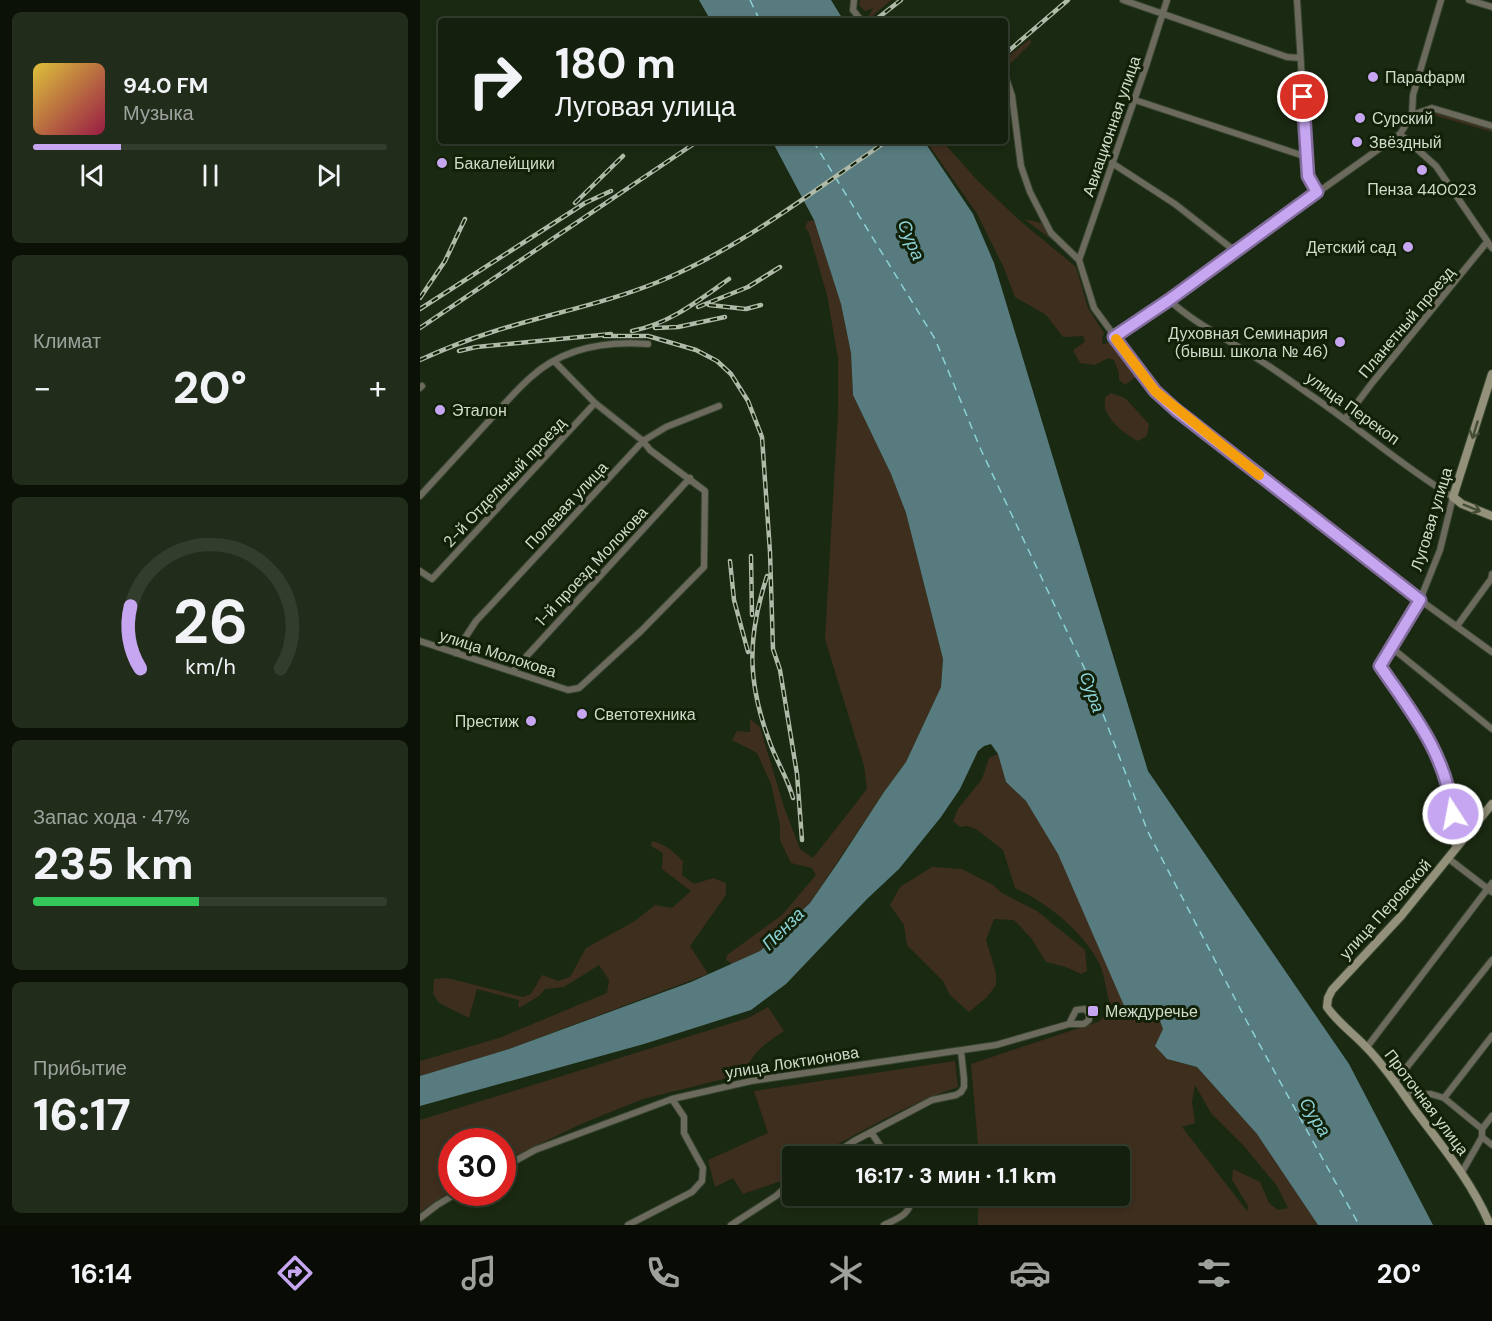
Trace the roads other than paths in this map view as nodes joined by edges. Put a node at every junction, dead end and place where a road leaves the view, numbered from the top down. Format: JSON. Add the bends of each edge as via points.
{"nodes":[{"id":1,"x":854,"y":0,"type":"edge"},
{"id":2,"x":1123,"y":0,"type":"edge"},
{"id":3,"x":1167,"y":0,"type":"edge"},
{"id":4,"x":1297,"y":0,"type":"edge"},
{"id":5,"x":1441,"y":0,"type":"edge"},
{"id":6,"x":1469,"y":0,"type":"edge"},
{"id":7,"x":1492,"y":7,"type":"edge"},
{"id":8,"x":1161,"y":14,"type":"junction"},
{"id":9,"x":860,"y":18,"type":"dead end"},
{"id":10,"x":1300,"y":57,"type":"junction"},
{"id":11,"x":1008,"y":84,"type":"edge"},
{"id":12,"x":1135,"y":100,"type":"junction"},
{"id":13,"x":1412,"y":115,"type":"junction"},
{"id":14,"x":1492,"y":126,"type":"edge"},
{"id":15,"x":1400,"y":134,"type":"junction"},
{"id":16,"x":1307,"y":157,"type":"junction"},
{"id":17,"x":1112,"y":163,"type":"junction"},
{"id":18,"x":1317,"y":192,"type":"junction"},
{"id":19,"x":1490,"y":245,"type":"edge"},
{"id":20,"x":1235,"y":251,"type":"junction"},
{"id":21,"x":1079,"y":260,"type":"junction"},
{"id":22,"x":1169,"y":300,"type":"junction"},
{"id":23,"x":1114,"y":337,"type":"junction"},
{"id":24,"x":648,"y":344,"type":"dead end"},
{"id":25,"x":554,"y":362,"type":"junction"},
{"id":26,"x":1492,"y":374,"type":"edge"},
{"id":27,"x":1490,"y":390,"type":"edge"},
{"id":28,"x":595,"y":403,"type":"junction"},
{"id":29,"x":719,"y":406,"type":"dead end"},
{"id":30,"x":1346,"y":419,"type":"junction"},
{"id":31,"x":643,"y":441,"type":"junction"},
{"id":32,"x":690,"y":478,"type":"junction"},
{"id":33,"x":420,"y":496,"type":"edge"},
{"id":34,"x":1454,"y":498,"type":"junction"},
{"id":35,"x":1492,"y":516,"type":"edge"},
{"id":36,"x":420,"y":571,"type":"edge"},
{"id":37,"x":1492,"y":578,"type":"edge"},
{"id":38,"x":1420,"y":600,"type":"junction"},
{"id":39,"x":1457,"y":626,"type":"junction"},
{"id":40,"x":420,"y":641,"type":"edge"},
{"id":41,"x":1392,"y":648,"type":"junction"},
{"id":42,"x":1492,"y":652,"type":"edge"},
{"id":43,"x":455,"y":653,"type":"junction"},
{"id":44,"x":513,"y":671,"type":"junction"},
{"id":45,"x":1492,"y":729,"type":"edge"},
{"id":46,"x":1492,"y":804,"type":"edge"},
{"id":47,"x":1452,"y":855,"type":"junction"},
{"id":48,"x":1490,"y":888,"type":"edge"},
{"id":49,"x":1492,"y":960,"type":"edge"},
{"id":50,"x":1327,"y":1007,"type":"joint"},
{"id":51,"x":1069,"y":1024,"type":"junction"},
{"id":52,"x":1492,"y":1036,"type":"edge"},
{"id":53,"x":1367,"y":1047,"type":"junction"},
{"id":54,"x":961,"y":1051,"type":"junction"},
{"id":55,"x":1395,"y":1082,"type":"junction"},
{"id":56,"x":1404,"y":1095,"type":"junction"},
{"id":57,"x":1444,"y":1098,"type":"junction"},
{"id":58,"x":672,"y":1099,"type":"junction"},
{"id":59,"x":1492,"y":1116,"type":"edge"},
{"id":60,"x":1482,"y":1129,"type":"junction"},
{"id":61,"x":871,"y":1132,"type":"junction"},
{"id":62,"x":1482,"y":1137,"type":"junction"},
{"id":63,"x":847,"y":1146,"type":"edge"},
{"id":64,"x":880,"y":1146,"type":"edge"},
{"id":65,"x":1492,"y":1146,"type":"edge"},
{"id":66,"x":516,"y":1160,"type":"edge"},
{"id":67,"x":1462,"y":1172,"type":"junction"},
{"id":68,"x":782,"y":1191,"type":"edge"},
{"id":69,"x":438,"y":1204,"type":"edge"},
{"id":70,"x":910,"y":1206,"type":"edge"},
{"id":71,"x":420,"y":1218,"type":"edge"},
{"id":72,"x":633,"y":1224,"type":"edge"},
{"id":73,"x":731,"y":1225,"type":"edge"},
{"id":74,"x":884,"y":1225,"type":"edge"},
{"id":75,"x":1490,"y":1225,"type":"edge"}],
"edges":[{"from":1,"to":9,"type":"street","via":[[853,10]]},
{"from":2,"to":8,"type":"street"},
{"from":3,"to":8,"type":"street","name":"Авиационная улица"},
{"from":4,"to":10,"type":"street"},
{"from":5,"to":13,"type":"street","via":[[1413,95]]},
{"from":6,"to":7,"type":"street"},
{"from":8,"to":10,"type":"street","via":[[1287,57]]},
{"from":8,"to":12,"type":"street","name":"Авиационная улица"},
{"from":10,"to":16,"type":"street"},
{"from":11,"to":21,"type":"street","via":[[1021,166],[1030,192],[1052,233]]},
{"from":12,"to":16,"type":"street"},
{"from":12,"to":17,"type":"street","name":"Авиационная улица"},
{"from":13,"to":14,"type":"street","via":[[1432,108]]},
{"from":13,"to":15,"type":"street"},
{"from":15,"to":18,"type":"street"},
{"from":15,"to":19,"type":"street","via":[[1436,166]]},
{"from":16,"to":18,"type":"street","via":[[1308,176]]},
{"from":17,"to":20,"type":"street","via":[[1175,204]]},
{"from":17,"to":21,"type":"street","name":"Авиационная улица"},
{"from":18,"to":20,"type":"street"},
{"from":19,"to":30,"type":"street","name":"Планетный проезд"},
{"from":20,"to":22,"type":"street"},
{"from":21,"to":23,"type":"street","via":[[1094,308]]},
{"from":22,"to":23,"type":"street"},
{"from":22,"to":30,"type":"street","name":"улица Перекоп","via":[[1184,314]]},
{"from":23,"to":38,"type":"street","via":[[1155,391],[1176,410]]},
{"from":24,"to":25,"type":"street","via":[[620,342],[594,346]]},
{"from":25,"to":28,"type":"street"},
{"from":25,"to":33,"type":"street","via":[[532,376]]},
{"from":26,"to":27,"type":"main road","name":"Луговая улица"},
{"from":27,"to":34,"type":"main road","name":"Луговая улица","one_way":true},
{"from":28,"to":31,"type":"street"},
{"from":28,"to":36,"type":"street","name":"2-й Отдельный проезд","via":[[432,579]]},
{"from":29,"to":31,"type":"street","name":"Полевая улица","via":[[666,427]]},
{"from":30,"to":34,"type":"street","name":"улица Перекоп"},
{"from":31,"to":32,"type":"street"},
{"from":31,"to":43,"type":"street","name":"Полевая улица","via":[[476,621]]},
{"from":32,"to":44,"type":"street","name":"1-й проезд Молокова"},
{"from":32,"to":44,"type":"street","name":"улица Молокова","via":[[705,491],[704,567],[579,688],[568,690]]},
{"from":34,"to":35,"type":"main road","name":"улица Перекоп","one_way":true},
{"from":34,"to":38,"type":"street","name":"Луговая улица","via":[[1440,550]]},
{"from":37,"to":39,"type":"street"},
{"from":38,"to":39,"type":"street"},
{"from":38,"to":41,"type":"street","name":"Луговая улица"},
{"from":39,"to":42,"type":"street"},
{"from":40,"to":43,"type":"street","name":"улица Молокова"},
{"from":41,"to":45,"type":"street"},
{"from":41,"to":47,"type":"street","name":"Луговая улица","via":[[1380,666],[1440,761],[1451,796]]},
{"from":43,"to":44,"type":"street","name":"улица Молокова"},
{"from":46,"to":47,"type":"main road","name":"улица Перовской"},
{"from":47,"to":48,"type":"street"},
{"from":47,"to":50,"type":"main road","name":"улица Перовской","via":[[1332,990]]},
{"from":48,"to":53,"type":"street"},
{"from":49,"to":55,"type":"street"},
{"from":50,"to":53,"type":"main road","name":"Проточная улица"},
{"from":51,"to":51,"type":"street","name":"улица Локтионова","via":[[1076,1010],[1085,1009],[1089,1014],[1084,1024]]},
{"from":51,"to":54,"type":"street","name":"улица Локтионова"},
{"from":52,"to":57,"type":"street"},
{"from":53,"to":55,"type":"main road","name":"Проточная улица"},
{"from":54,"to":58,"type":"street","name":"улица Локтионова","via":[[751,1081]]},
{"from":54,"to":61,"type":"street","via":[[961,1092],[932,1100]]},
{"from":55,"to":56,"type":"main road","name":"Проточная улица"},
{"from":56,"to":57,"type":"street","via":[[1431,1094]]},
{"from":56,"to":67,"type":"main road","name":"Проточная улица"},
{"from":57,"to":60,"type":"street"},
{"from":58,"to":66,"type":"street","name":"улица Локтионова"},
{"from":58,"to":72,"type":"street","via":[[684,1117],[684,1133],[703,1168],[702,1181],[692,1192]]},
{"from":59,"to":60,"type":"street"},
{"from":60,"to":62,"type":"street"},
{"from":61,"to":63,"type":"street"},
{"from":61,"to":64,"type":"street"},
{"from":62,"to":65,"type":"street"},
{"from":62,"to":67,"type":"street"},
{"from":67,"to":75,"type":"main road","name":"Проточная улица"},
{"from":68,"to":73,"type":"street"},
{"from":69,"to":71,"type":"street"},
{"from":70,"to":74,"type":"street","via":[[906,1214]]}]}
